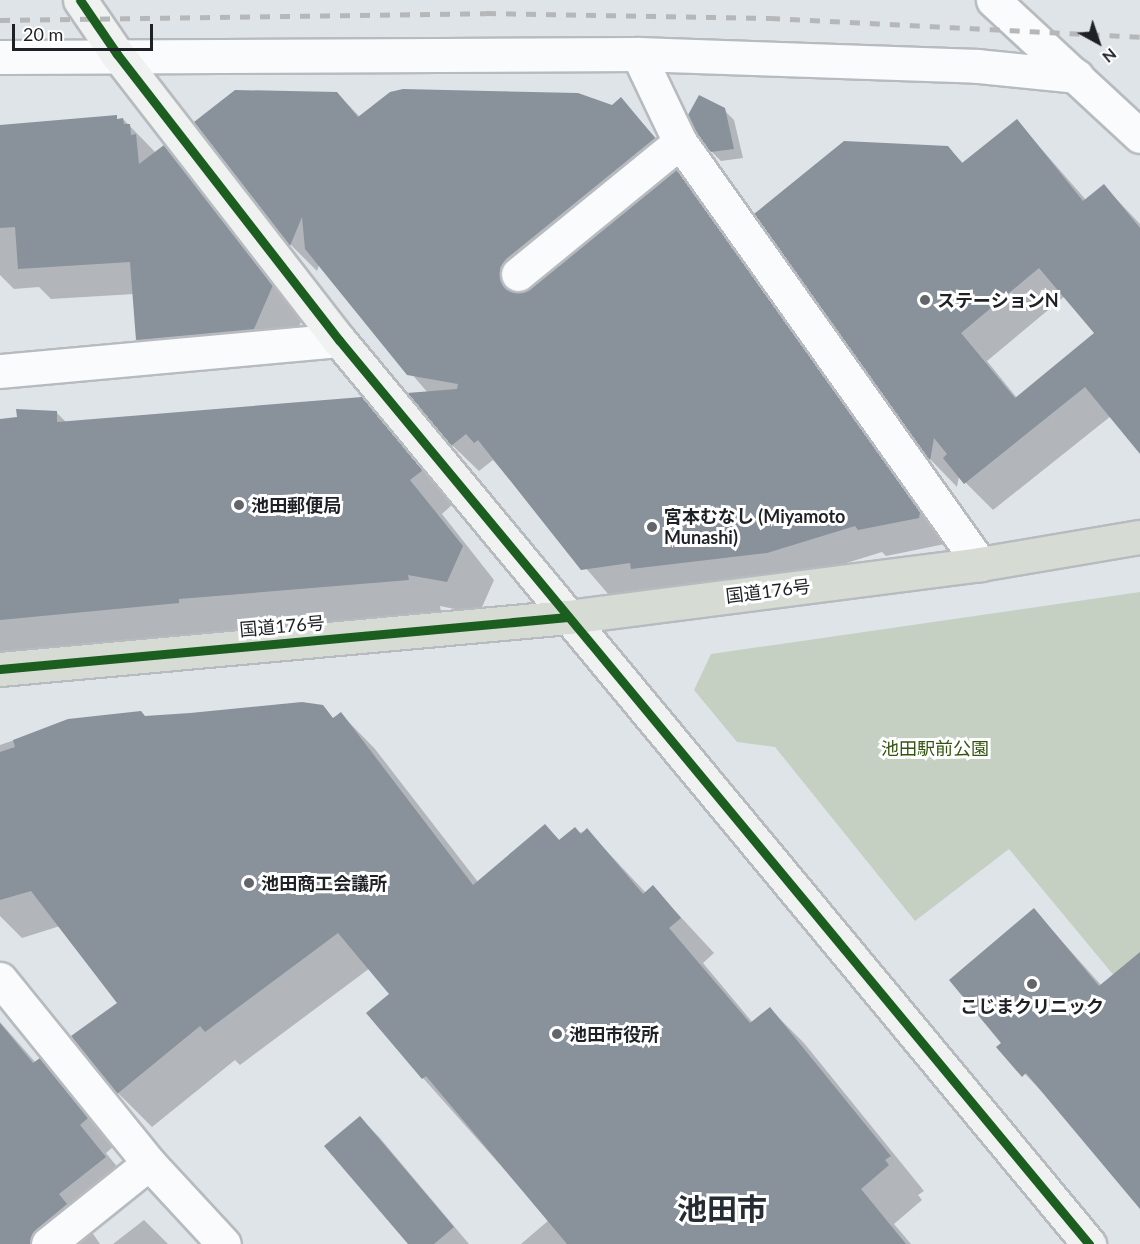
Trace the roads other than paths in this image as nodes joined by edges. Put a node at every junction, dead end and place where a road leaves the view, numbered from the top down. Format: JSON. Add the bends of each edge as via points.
{"nodes":[{"id":1,"x":80,"y":0,"type":"edge"},
{"id":2,"x":993,"y":0,"type":"edge"},
{"id":3,"x":117,"y":54,"type":"junction"},
{"id":4,"x":638,"y":54,"type":"junction"},
{"id":5,"x":0,"y":57,"type":"edge"},
{"id":6,"x":1076,"y":76,"type":"junction"},
{"id":7,"x":1140,"y":136,"type":"edge"},
{"id":8,"x":680,"y":142,"type":"junction"},
{"id":9,"x":518,"y":274,"type":"dead end"},
{"id":10,"x":339,"y":340,"type":"junction"},
{"id":11,"x":0,"y":371,"type":"edge"},
{"id":12,"x":1140,"y":537,"type":"edge"},
{"id":13,"x":980,"y":564,"type":"junction"},
{"id":14,"x":568,"y":617,"type":"junction"},
{"id":15,"x":0,"y":669,"type":"edge"},
{"id":16,"x":0,"y":979,"type":"edge"},
{"id":17,"x":149,"y":1163,"type":"junction"},
{"id":18,"x":48,"y":1244,"type":"edge"},
{"id":19,"x":224,"y":1244,"type":"edge"},
{"id":20,"x":1089,"y":1244,"type":"edge"}],
"edges":[{"from":1,"to":3,"type":"street"},
{"from":2,"to":6,"type":"street"},
{"from":3,"to":4,"type":"street"},
{"from":3,"to":5,"type":"street"},
{"from":3,"to":10,"type":"street"},
{"from":4,"to":6,"type":"street","via":[[978,66]]},
{"from":4,"to":8,"type":"street"},
{"from":6,"to":7,"type":"street"},
{"from":8,"to":9,"type":"street"},
{"from":8,"to":13,"type":"street"},
{"from":10,"to":11,"type":"street"},
{"from":10,"to":14,"type":"street"},
{"from":12,"to":13,"type":"highway","name":"国道176号"},
{"from":13,"to":14,"type":"highway","name":"国道176号"},
{"from":14,"to":15,"type":"highway","name":"国道176号"},
{"from":14,"to":20,"type":"street"},
{"from":16,"to":17,"type":"street"},
{"from":17,"to":18,"type":"street"},
{"from":17,"to":19,"type":"street"}]}
